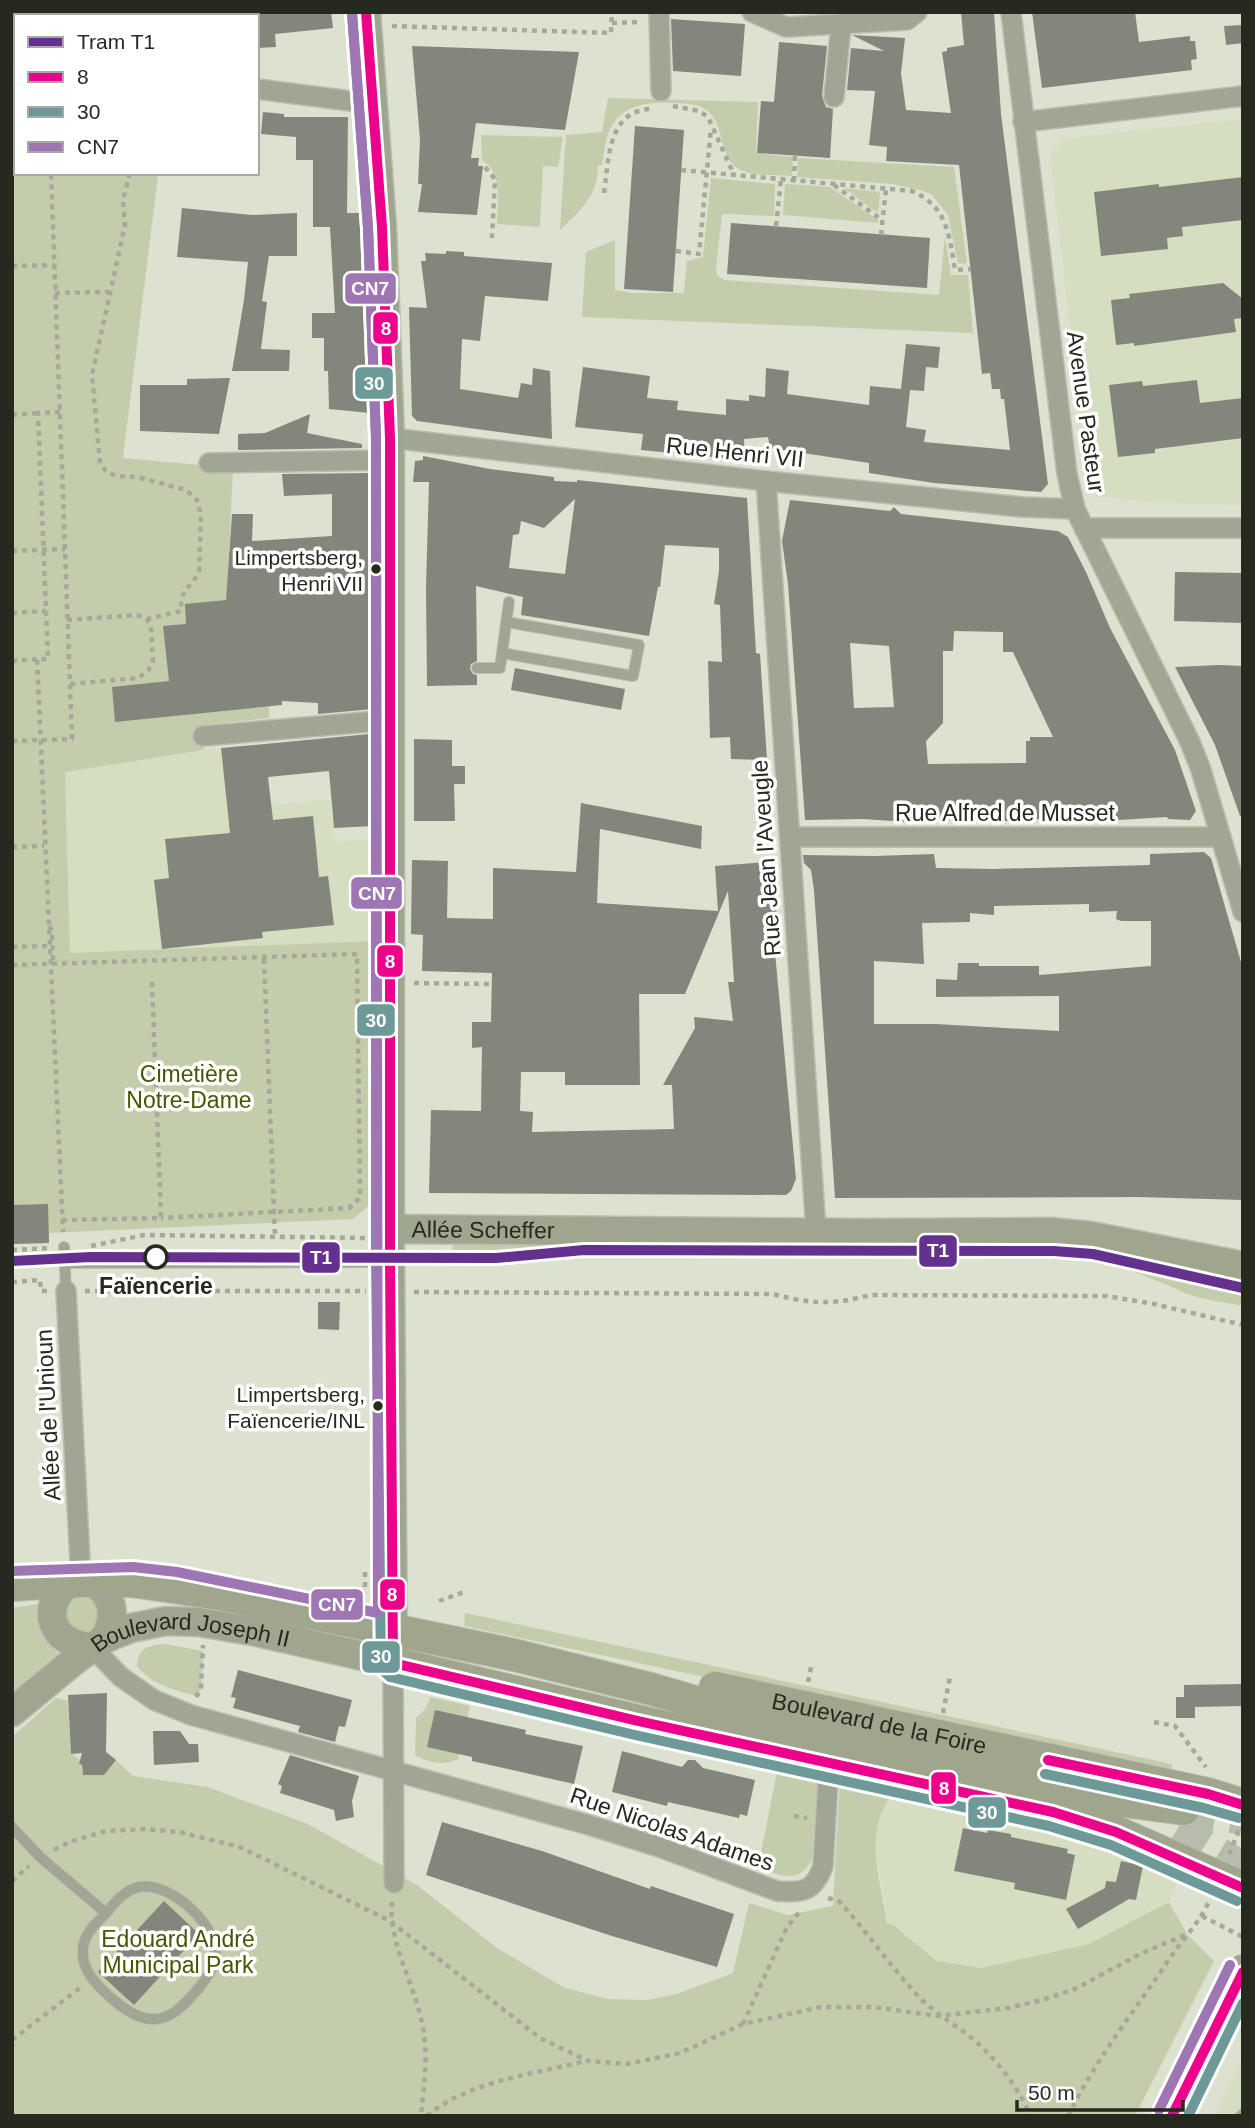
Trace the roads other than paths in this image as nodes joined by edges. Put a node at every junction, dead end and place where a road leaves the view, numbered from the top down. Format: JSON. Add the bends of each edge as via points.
{"nodes":[{"id":1,"x":752,"y":12,"type":"edge"},
{"id":2,"x":917,"y":12,"type":"edge"},
{"id":3,"x":1011,"y":12,"type":"edge"},
{"id":4,"x":659,"y":17,"type":"edge"},
{"id":5,"x":377,"y":19,"type":"edge"},
{"id":6,"x":841,"y":25,"type":"junction"},
{"id":7,"x":259,"y":89,"type":"edge"},
{"id":8,"x":1243,"y":96,"type":"edge"},
{"id":9,"x":834,"y":97,"type":"dead end"},
{"id":10,"x":659,"y":102,"type":"road end"},
{"id":11,"x":374,"y":104,"type":"junction"},
{"id":12,"x":1023,"y":122,"type":"junction"},
{"id":13,"x":390,"y":449,"type":"junction"},
{"id":14,"x":209,"y":463,"type":"dead end"},
{"id":15,"x":766,"y":481,"type":"junction"},
{"id":16,"x":1076,"y":509,"type":"junction"},
{"id":17,"x":1084,"y":528,"type":"junction"},
{"id":18,"x":1243,"y":528,"type":"edge"},
{"id":19,"x":509,"y":602,"type":"dead end"},
{"id":20,"x":506,"y":622,"type":"junction"},
{"id":21,"x":502,"y":653,"type":"junction"},
{"id":22,"x":477,"y":668,"type":"dead end"},
{"id":23,"x":390,"y":720,"type":"junction"},
{"id":24,"x":203,"y":736,"type":"dead end"},
{"id":25,"x":790,"y":837,"type":"junction"},
{"id":26,"x":1221,"y":838,"type":"junction"},
{"id":27,"x":1243,"y":912,"type":"edge"},
{"id":28,"x":816,"y":1232,"type":"junction"},
{"id":29,"x":383,"y":1233,"type":"junction"},
{"id":30,"x":64,"y":1247,"type":"road end"},
{"id":31,"x":390,"y":1262,"type":"junction"},
{"id":32,"x":65,"y":1264,"type":"junction"},
{"id":33,"x":1243,"y":1266,"type":"edge"},
{"id":34,"x":66,"y":1291,"type":"joint"},
{"id":35,"x":81,"y":1581,"type":"junction"},
{"id":36,"x":12,"y":1585,"type":"edge"},
{"id":37,"x":392,"y":1630,"type":"junction"},
{"id":38,"x":98,"y":1643,"type":"junction"},
{"id":39,"x":514,"y":1656,"type":"junction"},
{"id":40,"x":393,"y":1663,"type":"junction"},
{"id":41,"x":497,"y":1686,"type":"junction"},
{"id":42,"x":12,"y":1712,"type":"edge"},
{"id":43,"x":778,"y":1726,"type":"junction"},
{"id":44,"x":829,"y":1763,"type":"junction"},
{"id":45,"x":393,"y":1769,"type":"junction"},
{"id":46,"x":1243,"y":1805,"type":"edge"},
{"id":47,"x":1181,"y":1818,"type":"tunnel mouth"},
{"id":48,"x":12,"y":1827,"type":"edge"},
{"id":49,"x":394,"y":1883,"type":"dead end"},
{"id":50,"x":1243,"y":1888,"type":"edge"},
{"id":51,"x":106,"y":1913,"type":"junction"},
{"id":52,"x":1243,"y":1971,"type":"edge"},
{"id":53,"x":1172,"y":2116,"type":"edge"}],
"edges":[{"from":1,"to":6,"type":"street","via":[[786,27]]},
{"from":2,"to":6,"type":"street","via":[[907,20]]},
{"from":3,"to":12,"type":"street","name":"Avenue Pasteur"},
{"from":4,"to":10,"type":"street"},
{"from":5,"to":11,"type":"main road"},
{"from":6,"to":9,"type":"street"},
{"from":7,"to":11,"type":"street"},
{"from":8,"to":12,"type":"street"},
{"from":11,"to":13,"type":"main road"},
{"from":12,"to":16,"type":"street","name":"Avenue Pasteur","via":[[1067,474]]},
{"from":13,"to":14,"type":"street","name":"Rue Henri VII"},
{"from":13,"to":15,"type":"street","name":"Rue Henri VII"},
{"from":13,"to":23,"type":"main road"},
{"from":15,"to":16,"type":"street","name":"Rue Henri VII"},
{"from":15,"to":25,"type":"street","name":"Rue Jean l'Aveugle"},
{"from":16,"to":17,"type":"street","name":"Avenue Pasteur"},
{"from":17,"to":18,"type":"street"},
{"from":17,"to":26,"type":"street","name":"Avenue Pasteur","via":[[1190,742]]},
{"from":19,"to":20,"type":"lane"},
{"from":20,"to":21,"type":"lane"},
{"from":20,"to":21,"type":"lane","via":[[639,645],[633,676]]},
{"from":21,"to":22,"type":"lane","via":[[500,668]]},
{"from":23,"to":24,"type":"street"},
{"from":23,"to":29,"type":"main road"},
{"from":25,"to":26,"type":"street","name":"Rue Alfred de Musset"},
{"from":25,"to":28,"type":"street","name":"Rue Jean l'Aveugle"},
{"from":26,"to":27,"type":"street","name":"Avenue Pasteur"},
{"from":28,"to":29,"type":"main road","name":"Allée Scheffer"},
{"from":28,"to":33,"type":"main road","name":"Allée Scheffer","via":[[1050,1232]]},
{"from":29,"to":31,"type":"main road"},
{"from":30,"to":32,"type":"lane","name":"Allée de l'Unioun"},
{"from":31,"to":32,"type":"lane"},
{"from":31,"to":37,"type":"main road","via":[[381,1291]]},
{"from":32,"to":34,"type":"lane","name":"Allée de l'Unioun"},
{"from":34,"to":35,"type":"street","name":"Allée de l'Unioun"},
{"from":35,"to":36,"type":"main road","name":"Boulevard de la Foire"},
{"from":35,"to":37,"type":"main road","name":"Boulevard de la Foire","via":[[174,1586]]},
{"from":35,"to":38,"type":"main road","via":[[104,1589],[111,1601],[111,1627]]},
{"from":35,"to":38,"type":"main road","via":[[60,1590],[52,1616],[65,1640],[78,1646]]},
{"from":37,"to":39,"type":"main road","name":"Boulevard de la Foire"},
{"from":37,"to":40,"type":"main road"},
{"from":38,"to":40,"type":"main road","name":"Boulevard Joseph II","via":[[131,1628],[166,1621],[199,1622]]},
{"from":38,"to":42,"type":"main road","name":"Boulevard Joseph II"},
{"from":38,"to":45,"type":"street","name":"Rue Nicolas Adames","via":[[121,1677],[154,1700],[191,1715]]},
{"from":39,"to":43,"type":"main road","name":"Boulevard de la Foire"},
{"from":39,"to":46,"type":"main road","name":"Boulevard de la Foire","via":[[653,1674]]},
{"from":40,"to":41,"type":"main road","name":"Boulevard de la Foire"},
{"from":40,"to":45,"type":"street"},
{"from":41,"to":43,"type":"main road","name":"Boulevard de la Foire"},
{"from":41,"to":44,"type":"main road","name":"Boulevard de la Foire"},
{"from":43,"to":47,"type":"main road","name":"Boulevard de la Foire","via":[[1124,1801]]},
{"from":44,"to":45,"type":"street","name":"Rue Nicolas Adames","via":[[823,1866],[812,1891],[798,1893],[777,1891],[662,1848]]},
{"from":44,"to":50,"type":"main road","name":"Boulevard de la Foire","via":[[1054,1812],[1116,1832]]},
{"from":45,"to":49,"type":"street"},
{"from":48,"to":51,"type":"lane"},
{"from":51,"to":51,"type":"lane","via":[[89,1931],[83,1947],[91,1979],[127,2013],[143,2019],[176,2011],[209,1975],[216,1959],[215,1942],[207,1926],[171,1893],[155,1887],[138,1887],[122,1895]]},
{"from":52,"to":53,"type":"main road"}]}
